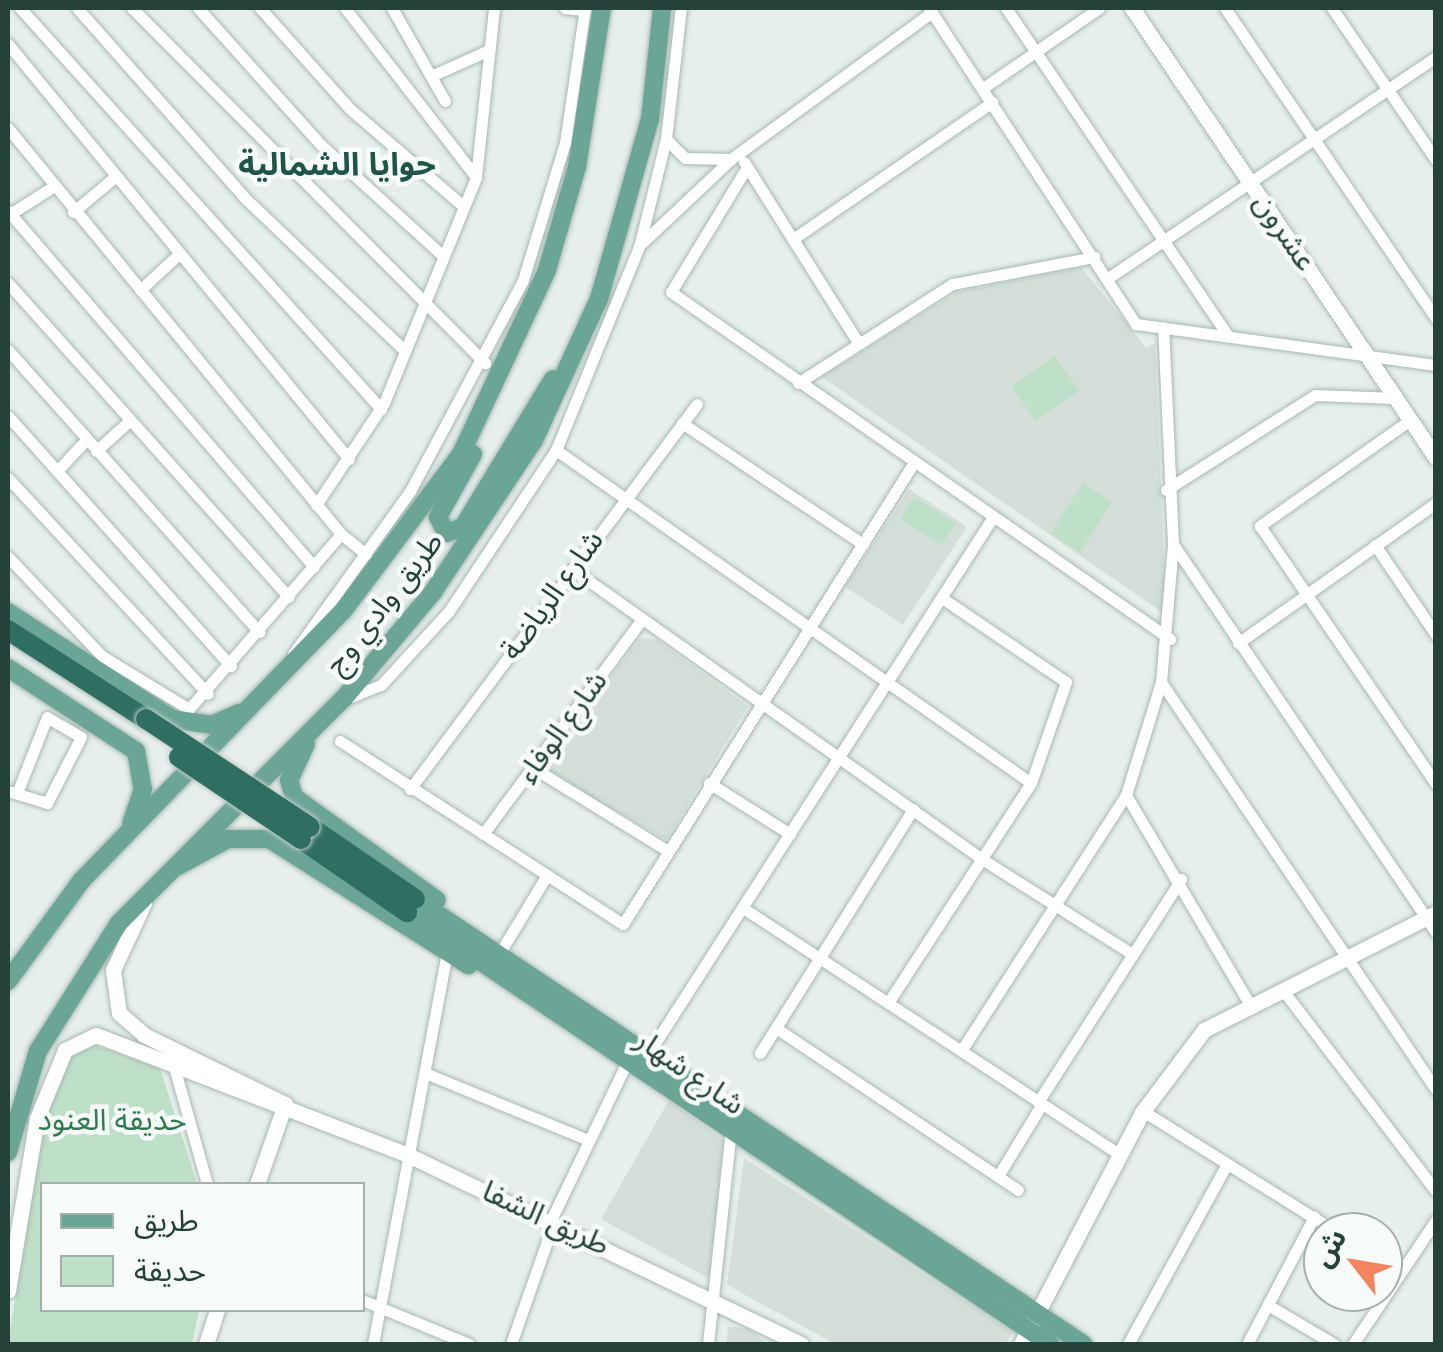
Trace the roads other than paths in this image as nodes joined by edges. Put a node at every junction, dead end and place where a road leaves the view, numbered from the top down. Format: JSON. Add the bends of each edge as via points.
{"nodes":[{"id":1,"x":20,"y":8,"type":"edge"},
{"id":2,"x":78,"y":8,"type":"edge"},
{"id":3,"x":132,"y":8,"type":"edge"},
{"id":4,"x":198,"y":8,"type":"edge"},
{"id":5,"x":260,"y":8,"type":"edge"},
{"id":6,"x":345,"y":8,"type":"edge"},
{"id":7,"x":392,"y":8,"type":"edge"},
{"id":8,"x":494,"y":8,"type":"edge"},
{"id":9,"x":564,"y":8,"type":"edge"},
{"id":10,"x":591,"y":8,"type":"edge"},
{"id":11,"x":662,"y":8,"type":"edge"},
{"id":12,"x":681,"y":8,"type":"edge"},
{"id":13,"x":1006,"y":8,"type":"edge"},
{"id":14,"x":1099,"y":8,"type":"edge"},
{"id":15,"x":1132,"y":8,"type":"edge"},
{"id":16,"x":1225,"y":8,"type":"edge"},
{"id":17,"x":1332,"y":8,"type":"edge"},
{"id":18,"x":931,"y":10,"type":"edge"},
{"id":19,"x":8,"y":44,"type":"edge"},
{"id":20,"x":489,"y":50,"type":"junction"},
{"id":21,"x":1036,"y":52,"type":"junction"},
{"id":22,"x":1436,"y":57,"type":"edge"},
{"id":23,"x":431,"y":76,"type":"junction"},
{"id":24,"x":983,"y":88,"type":"junction"},
{"id":25,"x":1388,"y":89,"type":"junction"},
{"id":26,"x":445,"y":100,"type":"dead end"},
{"id":27,"x":992,"y":102,"type":"junction"},
{"id":28,"x":8,"y":128,"type":"edge"},
{"id":29,"x":666,"y":139,"type":"junction"},
{"id":30,"x":1314,"y":139,"type":"junction"},
{"id":31,"x":735,"y":156,"type":"junction"},
{"id":32,"x":1436,"y":160,"type":"edge"},
{"id":33,"x":747,"y":167,"type":"junction"},
{"id":34,"x":116,"y":176,"type":"junction"},
{"id":35,"x":476,"y":177,"type":"junction"},
{"id":36,"x":1252,"y":182,"type":"junction"},
{"id":37,"x":50,"y":188,"type":"junction"},
{"id":38,"x":463,"y":206,"type":"junction"},
{"id":39,"x":8,"y":212,"type":"edge"},
{"id":40,"x":72,"y":212,"type":"junction"},
{"id":41,"x":793,"y":239,"type":"junction"},
{"id":42,"x":1164,"y":241,"type":"junction"},
{"id":43,"x":639,"y":247,"type":"junction"},
{"id":44,"x":180,"y":253,"type":"junction"},
{"id":45,"x":443,"y":256,"type":"junction"},
{"id":46,"x":1094,"y":257,"type":"junction"},
{"id":47,"x":1108,"y":278,"type":"junction"},
{"id":48,"x":8,"y":283,"type":"edge"},
{"id":49,"x":140,"y":290,"type":"junction"},
{"id":50,"x":424,"y":304,"type":"junction"},
{"id":51,"x":1436,"y":319,"type":"edge"},
{"id":52,"x":524,"y":326,"type":"junction"},
{"id":53,"x":1163,"y":327,"type":"junction"},
{"id":54,"x":1226,"y":334,"type":"junction"},
{"id":55,"x":580,"y":340,"type":"junction"},
{"id":56,"x":857,"y":341,"type":"junction"},
{"id":57,"x":8,"y":350,"type":"edge"},
{"id":58,"x":1364,"y":350,"type":"junction"},
{"id":59,"x":405,"y":351,"type":"junction"},
{"id":60,"x":485,"y":362,"type":"junction"},
{"id":61,"x":1436,"y":365,"type":"edge"},
{"id":62,"x":798,"y":383,"type":"junction"},
{"id":63,"x":1396,"y":398,"type":"junction"},
{"id":64,"x":697,"y":404,"type":"dead end"},
{"id":65,"x":381,"y":409,"type":"junction"},
{"id":66,"x":8,"y":416,"type":"edge"},
{"id":67,"x":1410,"y":420,"type":"junction"},
{"id":68,"x":128,"y":422,"type":"junction"},
{"id":69,"x":682,"y":422,"type":"junction"},
{"id":70,"x":86,"y":440,"type":"junction"},
{"id":71,"x":556,"y":450,"type":"junction"},
{"id":72,"x":96,"y":451,"type":"junction"},
{"id":73,"x":1436,"y":458,"type":"edge"},
{"id":74,"x":349,"y":459,"type":"junction"},
{"id":75,"x":914,"y":464,"type":"junction"},
{"id":76,"x":57,"y":471,"type":"junction"},
{"id":77,"x":8,"y":478,"type":"edge"},
{"id":78,"x":1166,"y":490,"type":"junction"},
{"id":79,"x":624,"y":498,"type":"junction"},
{"id":80,"x":1436,"y":503,"type":"edge"},
{"id":81,"x":316,"y":504,"type":"junction"},
{"id":82,"x":991,"y":520,"type":"junction"},
{"id":83,"x":340,"y":534,"type":"junction"},
{"id":84,"x":862,"y":544,"type":"junction"},
{"id":85,"x":1173,"y":544,"type":"junction"},
{"id":86,"x":1374,"y":545,"type":"junction"},
{"id":87,"x":366,"y":554,"type":"junction"},
{"id":88,"x":8,"y":558,"type":"edge"},
{"id":89,"x":314,"y":566,"type":"junction"},
{"id":90,"x":572,"y":569,"type":"junction"},
{"id":91,"x":1306,"y":594,"type":"junction"},
{"id":92,"x":289,"y":596,"type":"junction"},
{"id":93,"x":942,"y":598,"type":"junction"},
{"id":94,"x":8,"y":612,"type":"edge"},
{"id":95,"x":642,"y":619,"type":"junction"},
{"id":96,"x":809,"y":627,"type":"junction"},
{"id":97,"x":8,"y":630,"type":"edge"},
{"id":98,"x":259,"y":632,"type":"junction"},
{"id":99,"x":1436,"y":635,"type":"edge"},
{"id":100,"x":1170,"y":640,"type":"junction"},
{"id":101,"x":1238,"y":643,"type":"junction"},
{"id":102,"x":8,"y":645,"type":"edge"},
{"id":103,"x":231,"y":666,"type":"junction"},
{"id":104,"x":8,"y":668,"type":"edge"},
{"id":105,"x":887,"y":682,"type":"junction"},
{"id":106,"x":1161,"y":682,"type":"junction"},
{"id":107,"x":272,"y":689,"type":"junction"},
{"id":108,"x":208,"y":694,"type":"junction"},
{"id":109,"x":760,"y":703,"type":"junction"},
{"id":110,"x":336,"y":706,"type":"junction"},
{"id":111,"x":143,"y":725,"type":"junction"},
{"id":112,"x":340,"y":741,"type":"dead end"},
{"id":113,"x":840,"y":756,"type":"junction"},
{"id":114,"x":532,"y":767,"type":"junction"},
{"id":115,"x":710,"y":783,"type":"junction"},
{"id":116,"x":1031,"y":783,"type":"junction"},
{"id":117,"x":1436,"y":784,"type":"edge"},
{"id":118,"x":410,"y":788,"type":"junction"},
{"id":119,"x":12,"y":792,"type":"edge"},
{"id":120,"x":1126,"y":795,"type":"junction"},
{"id":121,"x":913,"y":809,"type":"junction"},
{"id":122,"x":482,"y":834,"type":"junction"},
{"id":123,"x":790,"y":834,"type":"junction"},
{"id":124,"x":116,"y":847,"type":"junction"},
{"id":125,"x":668,"y":851,"type":"junction"},
{"id":126,"x":982,"y":860,"type":"junction"},
{"id":127,"x":165,"y":874,"type":"junction"},
{"id":128,"x":547,"y":876,"type":"junction"},
{"id":129,"x":1181,"y":879,"type":"junction"},
{"id":130,"x":82,"y":880,"type":"junction"},
{"id":131,"x":150,"y":892,"type":"junction"},
{"id":132,"x":411,"y":906,"type":"junction"},
{"id":133,"x":1055,"y":906,"type":"junction"},
{"id":134,"x":742,"y":908,"type":"junction"},
{"id":135,"x":1433,"y":921,"type":"edge"},
{"id":136,"x":447,"y":954,"type":"junction"},
{"id":137,"x":499,"y":954,"type":"junction"},
{"id":138,"x":1132,"y":954,"type":"junction"},
{"id":139,"x":8,"y":958,"type":"edge"},
{"id":140,"x":820,"y":958,"type":"junction"},
{"id":141,"x":1348,"y":964,"type":"junction"},
{"id":142,"x":8,"y":980,"type":"edge"},
{"id":143,"x":1285,"y":993,"type":"junction"},
{"id":144,"x":541,"y":1004,"type":"junction"},
{"id":145,"x":888,"y":1004,"type":"junction"},
{"id":146,"x":1252,"y":1008,"type":"junction"},
{"id":147,"x":776,"y":1028,"type":"junction"},
{"id":148,"x":650,"y":1051,"type":"junction"},
{"id":149,"x":760,"y":1052,"type":"dead end"},
{"id":150,"x":961,"y":1052,"type":"junction"},
{"id":151,"x":173,"y":1063,"type":"junction"},
{"id":152,"x":626,"y":1064,"type":"junction"},
{"id":153,"x":425,"y":1073,"type":"junction"},
{"id":154,"x":1436,"y":1090,"type":"edge"},
{"id":155,"x":1040,"y":1103,"type":"junction"},
{"id":156,"x":285,"y":1104,"type":"junction"},
{"id":157,"x":1143,"y":1110,"type":"junction"},
{"id":158,"x":730,"y":1136,"type":"junction"},
{"id":159,"x":588,"y":1140,"type":"junction"},
{"id":160,"x":8,"y":1152,"type":"edge"},
{"id":161,"x":1118,"y":1154,"type":"junction"},
{"id":162,"x":408,"y":1155,"type":"junction"},
{"id":163,"x":1227,"y":1164,"type":"junction"},
{"id":164,"x":998,"y":1176,"type":"junction"},
{"id":165,"x":206,"y":1182,"type":"edge"},
{"id":166,"x":259,"y":1182,"type":"edge"},
{"id":167,"x":1018,"y":1190,"type":"dead end"},
{"id":168,"x":1436,"y":1191,"type":"edge"},
{"id":169,"x":1304,"y":1212,"type":"edge"},
{"id":170,"x":552,"y":1220,"type":"junction"},
{"id":171,"x":1436,"y":1220,"type":"edge"},
{"id":172,"x":1303,"y":1239,"type":"edge"},
{"id":173,"x":1403,"y":1265,"type":"edge"},
{"id":174,"x":8,"y":1291,"type":"edge"},
{"id":175,"x":712,"y":1296,"type":"junction"},
{"id":176,"x":365,"y":1301,"type":"edge"},
{"id":177,"x":1268,"y":1305,"type":"junction"},
{"id":178,"x":380,"y":1308,"type":"junction"},
{"id":179,"x":216,"y":1312,"type":"edge"},
{"id":180,"x":1373,"y":1312,"type":"edge"},
{"id":181,"x":1030,"y":1330,"type":"edge"},
{"id":182,"x":206,"y":1344,"type":"edge"},
{"id":183,"x":373,"y":1344,"type":"edge"},
{"id":184,"x":469,"y":1344,"type":"edge"},
{"id":185,"x":510,"y":1344,"type":"edge"},
{"id":186,"x":708,"y":1344,"type":"edge"},
{"id":187,"x":801,"y":1344,"type":"edge"},
{"id":188,"x":1050,"y":1344,"type":"edge"},
{"id":189,"x":1083,"y":1344,"type":"edge"},
{"id":190,"x":1128,"y":1344,"type":"edge"},
{"id":191,"x":1247,"y":1344,"type":"edge"},
{"id":192,"x":1334,"y":1344,"type":"edge"},
{"id":193,"x":1353,"y":1344,"type":"edge"}],
"edges":[{"from":1,"to":65,"type":"street"},
{"from":2,"to":59,"type":"street","via":[[248,200]]},
{"from":3,"to":50,"type":"street"},
{"from":4,"to":45,"type":"street","via":[[320,144]]},
{"from":5,"to":38,"type":"street","via":[[350,109]]},
{"from":6,"to":35,"type":"street"},
{"from":7,"to":23,"type":"street"},
{"from":8,"to":20,"type":"street"},
{"from":9,"to":10,"type":"street"},
{"from":10,"to":52,"type":"main road","name":"طريق وادي وج","via":[[577,167]]},
{"from":10,"to":60,"type":"street","via":[[560,160]]},
{"from":11,"to":55,"type":"main road","name":"طريق وادي وج","via":[[650,119]]},
{"from":12,"to":29,"type":"street"},
{"from":13,"to":21,"type":"street"},
{"from":14,"to":21,"type":"street"},
{"from":15,"to":36,"type":"street","name":"عشرون"},
{"from":16,"to":30,"type":"street"},
{"from":17,"to":25,"type":"street"},
{"from":18,"to":24,"type":"street"},
{"from":18,"to":31,"type":"street"},
{"from":19,"to":34,"type":"street"},
{"from":20,"to":23,"type":"street"},
{"from":20,"to":35,"type":"street"},
{"from":21,"to":24,"type":"street"},
{"from":21,"to":42,"type":"street"},
{"from":22,"to":25,"type":"street"},
{"from":23,"to":26,"type":"street"},
{"from":24,"to":27,"type":"street"},
{"from":25,"to":30,"type":"street"},
{"from":25,"to":32,"type":"street"},
{"from":27,"to":41,"type":"street"},
{"from":27,"to":46,"type":"street"},
{"from":28,"to":37,"type":"street"},
{"from":29,"to":31,"type":"street","via":[[684,158]]},
{"from":29,"to":43,"type":"street"},
{"from":30,"to":36,"type":"street"},
{"from":30,"to":51,"type":"street"},
{"from":31,"to":33,"type":"street"},
{"from":31,"to":43,"type":"street"},
{"from":33,"to":41,"type":"street"},
{"from":33,"to":62,"type":"street","via":[[671,292]]},
{"from":34,"to":40,"type":"street"},
{"from":34,"to":44,"type":"street"},
{"from":35,"to":38,"type":"street"},
{"from":36,"to":42,"type":"street"},
{"from":36,"to":58,"type":"street","name":"عشرون"},
{"from":37,"to":39,"type":"street"},
{"from":37,"to":40,"type":"street"},
{"from":38,"to":45,"type":"street"},
{"from":39,"to":89,"type":"street"},
{"from":40,"to":49,"type":"street"},
{"from":41,"to":56,"type":"street"},
{"from":42,"to":47,"type":"street"},
{"from":42,"to":54,"type":"street"},
{"from":43,"to":71,"type":"street"},
{"from":44,"to":49,"type":"street"},
{"from":44,"to":74,"type":"street"},
{"from":45,"to":50,"type":"street"},
{"from":46,"to":47,"type":"street"},
{"from":46,"to":56,"type":"street","via":[[952,284]]},
{"from":47,"to":53,"type":"street","via":[[1136,324]]},
{"from":48,"to":68,"type":"street"},
{"from":49,"to":81,"type":"street"},
{"from":50,"to":59,"type":"street"},
{"from":50,"to":60,"type":"street"},
{"from":52,"to":55,"type":"main road","via":[[517,375],[438,518],[446,533],[463,528]]},
{"from":52,"to":107,"type":"main road","name":"طريق وادي وج","via":[[461,454],[402,542]]},
{"from":53,"to":54,"type":"street"},
{"from":53,"to":78,"type":"street"},
{"from":54,"to":58,"type":"street"},
{"from":55,"to":110,"type":"main road","name":"طريق وادي وج","via":[[534,440],[478,526]]},
{"from":56,"to":62,"type":"street"},
{"from":57,"to":70,"type":"street"},
{"from":58,"to":61,"type":"street"},
{"from":58,"to":63,"type":"street","name":"عشرون"},
{"from":59,"to":65,"type":"street"},
{"from":60,"to":87,"type":"street"},
{"from":62,"to":75,"type":"street"},
{"from":63,"to":67,"type":"street","name":"عشرون"},
{"from":63,"to":78,"type":"street","via":[[1315,395]]},
{"from":64,"to":69,"type":"street","name":"شارع الرياضة"},
{"from":65,"to":74,"type":"street"},
{"from":66,"to":76,"type":"street"},
{"from":67,"to":73,"type":"street","name":"عشرون"},
{"from":67,"to":91,"type":"street","via":[[1260,526]]},
{"from":68,"to":72,"type":"street"},
{"from":68,"to":92,"type":"street"},
{"from":69,"to":79,"type":"street","name":"شارع الرياضة"},
{"from":69,"to":84,"type":"street"},
{"from":70,"to":72,"type":"street"},
{"from":70,"to":76,"type":"street"},
{"from":71,"to":79,"type":"street"},
{"from":71,"to":110,"type":"street","via":[[448,610],[381,686]]},
{"from":72,"to":98,"type":"street"},
{"from":74,"to":81,"type":"street"},
{"from":75,"to":82,"type":"street"},
{"from":75,"to":84,"type":"street"},
{"from":76,"to":103,"type":"street"},
{"from":77,"to":108,"type":"street"},
{"from":78,"to":85,"type":"street"},
{"from":79,"to":90,"type":"street","name":"شارع الرياضة"},
{"from":79,"to":96,"type":"street"},
{"from":80,"to":86,"type":"street"},
{"from":81,"to":83,"type":"street"},
{"from":82,"to":93,"type":"street"},
{"from":82,"to":100,"type":"street"},
{"from":83,"to":87,"type":"street"},
{"from":83,"to":89,"type":"street"},
{"from":84,"to":96,"type":"street"},
{"from":85,"to":100,"type":"street"},
{"from":85,"to":101,"type":"street"},
{"from":86,"to":91,"type":"street"},
{"from":86,"to":99,"type":"street"},
{"from":87,"to":107,"type":"street"},
{"from":88,"to":108,"type":"street","via":[[102,656],[160,696],[190,709]]},
{"from":89,"to":92,"type":"street"},
{"from":90,"to":95,"type":"street"},
{"from":90,"to":118,"type":"street","name":"شارع الرياضة"},
{"from":91,"to":101,"type":"street"},
{"from":91,"to":117,"type":"street"},
{"from":92,"to":98,"type":"street"},
{"from":93,"to":105,"type":"street"},
{"from":93,"to":116,"type":"street","via":[[1066,682]]},
{"from":94,"to":107,"type":"main road","via":[[172,719],[227,721]]},
{"from":95,"to":109,"type":"street"},
{"from":95,"to":114,"type":"street","name":"شارع الوفاء"},
{"from":96,"to":105,"type":"street"},
{"from":96,"to":109,"type":"street"},
{"from":97,"to":111,"type":"highway"},
{"from":98,"to":103,"type":"street"},
{"from":100,"to":106,"type":"street"},
{"from":101,"to":135,"type":"street"},
{"from":102,"to":111,"type":"highway"},
{"from":103,"to":108,"type":"street"},
{"from":104,"to":124,"type":"main road","via":[[136,751],[143,789]]},
{"from":105,"to":113,"type":"street"},
{"from":105,"to":116,"type":"street"},
{"from":106,"to":120,"type":"street"},
{"from":106,"to":141,"type":"street"},
{"from":107,"to":124,"type":"main road","name":"طريق وادي وج"},
{"from":109,"to":113,"type":"street"},
{"from":109,"to":115,"type":"street"},
{"from":110,"to":127,"type":"main road","name":"طريق وادي وج"},
{"from":110,"to":137,"type":"main road","via":[[295,759],[294,796],[495,940]]},
{"from":111,"to":132,"type":"highway","bridge":true},
{"from":112,"to":118,"type":"street"},
{"from":113,"to":121,"type":"street"},
{"from":113,"to":123,"type":"street"},
{"from":114,"to":122,"type":"street","name":"شارع الوفاء"},
{"from":114,"to":125,"type":"street"},
{"from":115,"to":123,"type":"street"},
{"from":115,"to":125,"type":"street"},
{"from":116,"to":126,"type":"street"},
{"from":118,"to":122,"type":"street"},
{"from":119,"to":119,"type":"street","via":[[47,804],[81,736],[46,717]]},
{"from":120,"to":129,"type":"street"},
{"from":120,"to":133,"type":"street"},
{"from":121,"to":126,"type":"street"},
{"from":121,"to":140,"type":"street"},
{"from":122,"to":128,"type":"street"},
{"from":123,"to":134,"type":"street"},
{"from":124,"to":130,"type":"main road","name":"طريق وادي وج"},
{"from":125,"to":128,"type":"street","via":[[623,924]]},
{"from":126,"to":133,"type":"street"},
{"from":126,"to":145,"type":"street"},
{"from":127,"to":131,"type":"main road","name":"طريق وادي وج"},
{"from":127,"to":136,"type":"main road","via":[[228,839],[268,839]]},
{"from":128,"to":137,"type":"street"},
{"from":129,"to":138,"type":"street"},
{"from":129,"to":146,"type":"street"},
{"from":130,"to":139,"type":"main road"},
{"from":130,"to":142,"type":"main road","name":"طريق وادي وج"},
{"from":131,"to":156,"type":"street","via":[[113,970],[119,1012],[144,1035]]},
{"from":131,"to":160,"type":"main road","name":"طريق وادي وج","via":[[56,1016]]},
{"from":132,"to":137,"type":"main road","name":"شارع شهار"},
{"from":132,"to":144,"type":"main road","name":"شارع شهار"},
{"from":133,"to":138,"type":"street"},
{"from":133,"to":150,"type":"street"},
{"from":134,"to":140,"type":"street"},
{"from":134,"to":148,"type":"street"},
{"from":135,"to":141,"type":"street"},
{"from":136,"to":144,"type":"main road"},
{"from":136,"to":153,"type":"street"},
{"from":137,"to":148,"type":"main road","name":"شارع شهار"},
{"from":138,"to":155,"type":"street"},
{"from":140,"to":145,"type":"street"},
{"from":140,"to":147,"type":"street"},
{"from":141,"to":143,"type":"street"},
{"from":141,"to":154,"type":"street"},
{"from":143,"to":146,"type":"street"},
{"from":143,"to":168,"type":"street"},
{"from":144,"to":152,"type":"main road","name":"شارع شهار"},
{"from":145,"to":150,"type":"street"},
{"from":146,"to":157,"type":"street","via":[[1204,1030]]},
{"from":147,"to":149,"type":"street"},
{"from":147,"to":164,"type":"street"},
{"from":148,"to":181,"type":"main road","name":"شارع شهار"},
{"from":150,"to":155,"type":"street"},
{"from":151,"to":156,"type":"street"},
{"from":151,"to":165,"type":"street"},
{"from":151,"to":174,"type":"street","via":[[96,1034],[65,1050],[28,1156]]},
{"from":152,"to":158,"type":"main road","name":"شارع شهار"},
{"from":152,"to":159,"type":"street"},
{"from":153,"to":159,"type":"street"},
{"from":153,"to":162,"type":"street"},
{"from":155,"to":161,"type":"street"},
{"from":155,"to":164,"type":"street"},
{"from":156,"to":162,"type":"street","name":"طريق الشفا"},
{"from":156,"to":166,"type":"street"},
{"from":157,"to":161,"type":"street"},
{"from":157,"to":163,"type":"street"},
{"from":158,"to":175,"type":"street"},
{"from":158,"to":181,"type":"main road","name":"شارع شهار"},
{"from":159,"to":170,"type":"street"},
{"from":161,"to":181,"type":"street"},
{"from":162,"to":170,"type":"street","name":"طريق الشفا"},
{"from":162,"to":178,"type":"street"},
{"from":163,"to":169,"type":"street"},
{"from":163,"to":190,"type":"street"},
{"from":164,"to":167,"type":"street"},
{"from":170,"to":175,"type":"street","name":"طريق الشفا"},
{"from":170,"to":185,"type":"street"},
{"from":171,"to":173,"type":"street"},
{"from":172,"to":177,"type":"street"},
{"from":175,"to":186,"type":"street"},
{"from":175,"to":187,"type":"street","name":"طريق الشفا"},
{"from":176,"to":178,"type":"street"},
{"from":177,"to":191,"type":"street"},
{"from":177,"to":192,"type":"street"},
{"from":178,"to":183,"type":"street"},
{"from":178,"to":184,"type":"street"},
{"from":179,"to":182,"type":"street"},
{"from":180,"to":193,"type":"street"},
{"from":181,"to":188,"type":"main road","name":"شارع شهار"},
{"from":181,"to":189,"type":"main road","name":"شارع شهار"}]}
